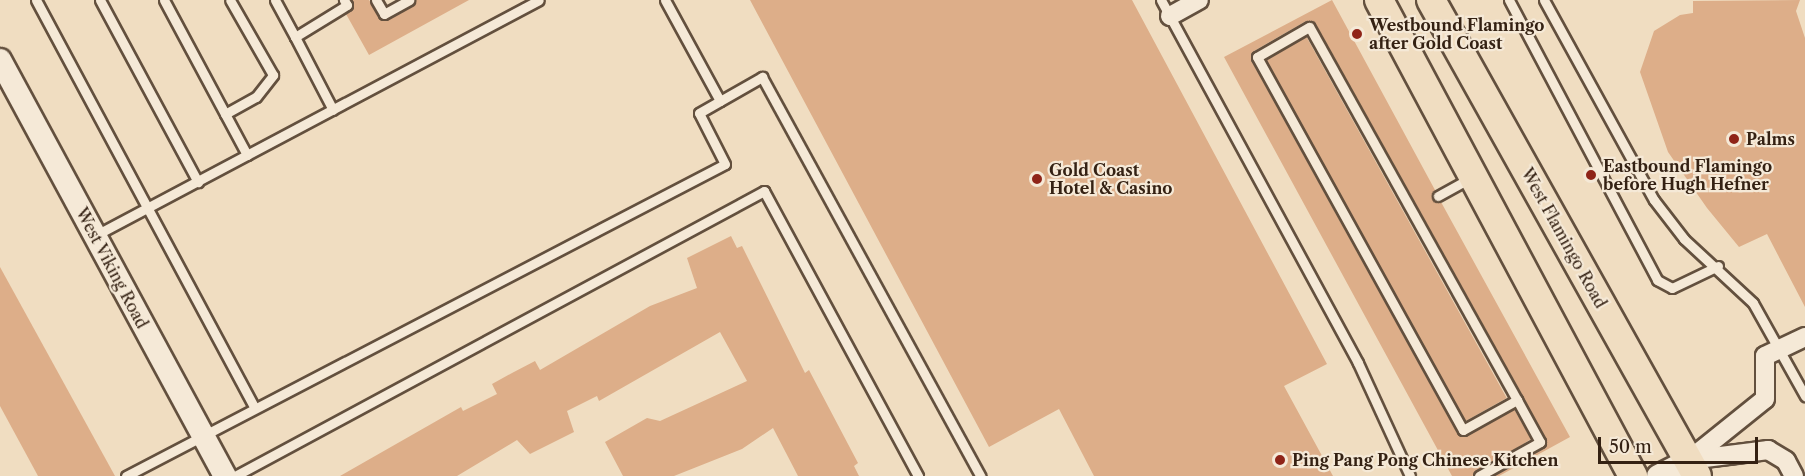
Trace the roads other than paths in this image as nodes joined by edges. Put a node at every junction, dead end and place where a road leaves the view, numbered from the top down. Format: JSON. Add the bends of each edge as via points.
{"nodes":[{"id":1,"x":36,"y":0,"type":"edge"},
{"id":2,"x":100,"y":0,"type":"edge"},
{"id":3,"x":164,"y":0,"type":"edge"},
{"id":4,"x":230,"y":0,"type":"edge"},
{"id":5,"x":274,"y":0,"type":"edge"},
{"id":6,"x":344,"y":0,"type":"edge"},
{"id":7,"x":376,"y":0,"type":"edge"},
{"id":8,"x":409,"y":0,"type":"edge"},
{"id":9,"x":539,"y":0,"type":"edge"},
{"id":10,"x":665,"y":0,"type":"edge"},
{"id":11,"x":1199,"y":0,"type":"edge"},
{"id":12,"x":1379,"y":0,"type":"edge"},
{"id":13,"x":1431,"y":0,"type":"edge"},
{"id":14,"x":1509,"y":0,"type":"edge"},
{"id":15,"x":1544,"y":0,"type":"edge"},
{"id":16,"x":1166,"y":8,"type":"edge"},
{"id":17,"x":294,"y":37,"type":"junction"},
{"id":18,"x":0,"y":60,"type":"edge"},
{"id":19,"x":720,"y":101,"type":"junction"},
{"id":20,"x":333,"y":110,"type":"junction"},
{"id":21,"x":225,"y":114,"type":"junction"},
{"id":22,"x":247,"y":155,"type":"junction"},
{"id":23,"x":1474,"y":176,"type":"junction"},
{"id":24,"x":198,"y":182,"type":"junction"},
{"id":25,"x":1438,"y":196,"type":"dead end"},
{"id":26,"x":148,"y":208,"type":"junction"},
{"id":27,"x":95,"y":236,"type":"junction"},
{"id":28,"x":1718,"y":266,"type":"junction"},
{"id":29,"x":1805,"y":337,"type":"edge"},
{"id":30,"x":1779,"y":348,"type":"junction"},
{"id":31,"x":1805,"y":396,"type":"edge"},
{"id":32,"x":1517,"y":400,"type":"junction"},
{"id":33,"x":255,"y":408,"type":"junction"},
{"id":34,"x":202,"y":435,"type":"junction"},
{"id":35,"x":1693,"y":468,"type":"edge"},
{"id":36,"x":126,"y":476,"type":"edge"},
{"id":37,"x":225,"y":476,"type":"edge"},
{"id":38,"x":235,"y":476,"type":"edge"},
{"id":39,"x":918,"y":476,"type":"edge"},
{"id":40,"x":980,"y":476,"type":"edge"},
{"id":41,"x":1410,"y":476,"type":"edge"},
{"id":42,"x":1479,"y":476,"type":"edge"},
{"id":43,"x":1633,"y":476,"type":"edge"},
{"id":44,"x":1658,"y":476,"type":"edge"},
{"id":45,"x":1794,"y":476,"type":"edge"}],
"edges":[{"from":1,"to":26,"type":"lane"},
{"from":2,"to":24,"type":"lane"},
{"from":3,"to":21,"type":"lane"},
{"from":4,"to":21,"type":"lane","via":[[273,75],[256,97]]},
{"from":5,"to":17,"type":"lane"},
{"from":6,"to":17,"type":"lane","via":[[347,5]]},
{"from":7,"to":8,"type":"lane","via":[[384,14]]},
{"from":9,"to":20,"type":"lane"},
{"from":10,"to":19,"type":"lane"},
{"from":11,"to":16,"type":"street"},
{"from":12,"to":23,"type":"main road"},
{"from":13,"to":35,"type":"main road","name":"West Flamingo Road"},
{"from":14,"to":28,"type":"lane","via":[[1657,280],[1672,288]]},
{"from":15,"to":28,"type":"lane","via":[[1653,200],[1684,239]]},
{"from":16,"to":41,"type":"lane","via":[[1358,363]]},
{"from":17,"to":20,"type":"lane"},
{"from":18,"to":27,"type":"street","name":"West Viking Road"},
{"from":19,"to":33,"type":"lane","via":[[699,113],[725,164]]},
{"from":19,"to":40,"type":"lane","via":[[762,77]]},
{"from":20,"to":22,"type":"lane"},
{"from":21,"to":22,"type":"lane"},
{"from":22,"to":24,"type":"lane"},
{"from":23,"to":25,"type":"lane"},
{"from":23,"to":43,"type":"main road"},
{"from":24,"to":26,"type":"lane"},
{"from":26,"to":27,"type":"lane"},
{"from":26,"to":33,"type":"lane"},
{"from":27,"to":34,"type":"street","name":"West Viking Road"},
{"from":28,"to":30,"type":"lane","via":[[1753,303]]},
{"from":29,"to":30,"type":"street"},
{"from":30,"to":31,"type":"lane"},
{"from":30,"to":35,"type":"street","via":[[1765,356],[1761,366],[1765,399]]},
{"from":32,"to":32,"type":"lane","via":[[1309,27],[1257,57],[1463,430]]},
{"from":32,"to":42,"type":"lane","via":[[1540,442]]},
{"from":33,"to":34,"type":"lane"},
{"from":34,"to":36,"type":"lane"},
{"from":34,"to":37,"type":"street","name":"West Viking Road"},
{"from":35,"to":44,"type":"street"},
{"from":35,"to":45,"type":"street","via":[[1768,450],[1786,461]]},
{"from":38,"to":39,"type":"lane","via":[[764,191]]}]}
